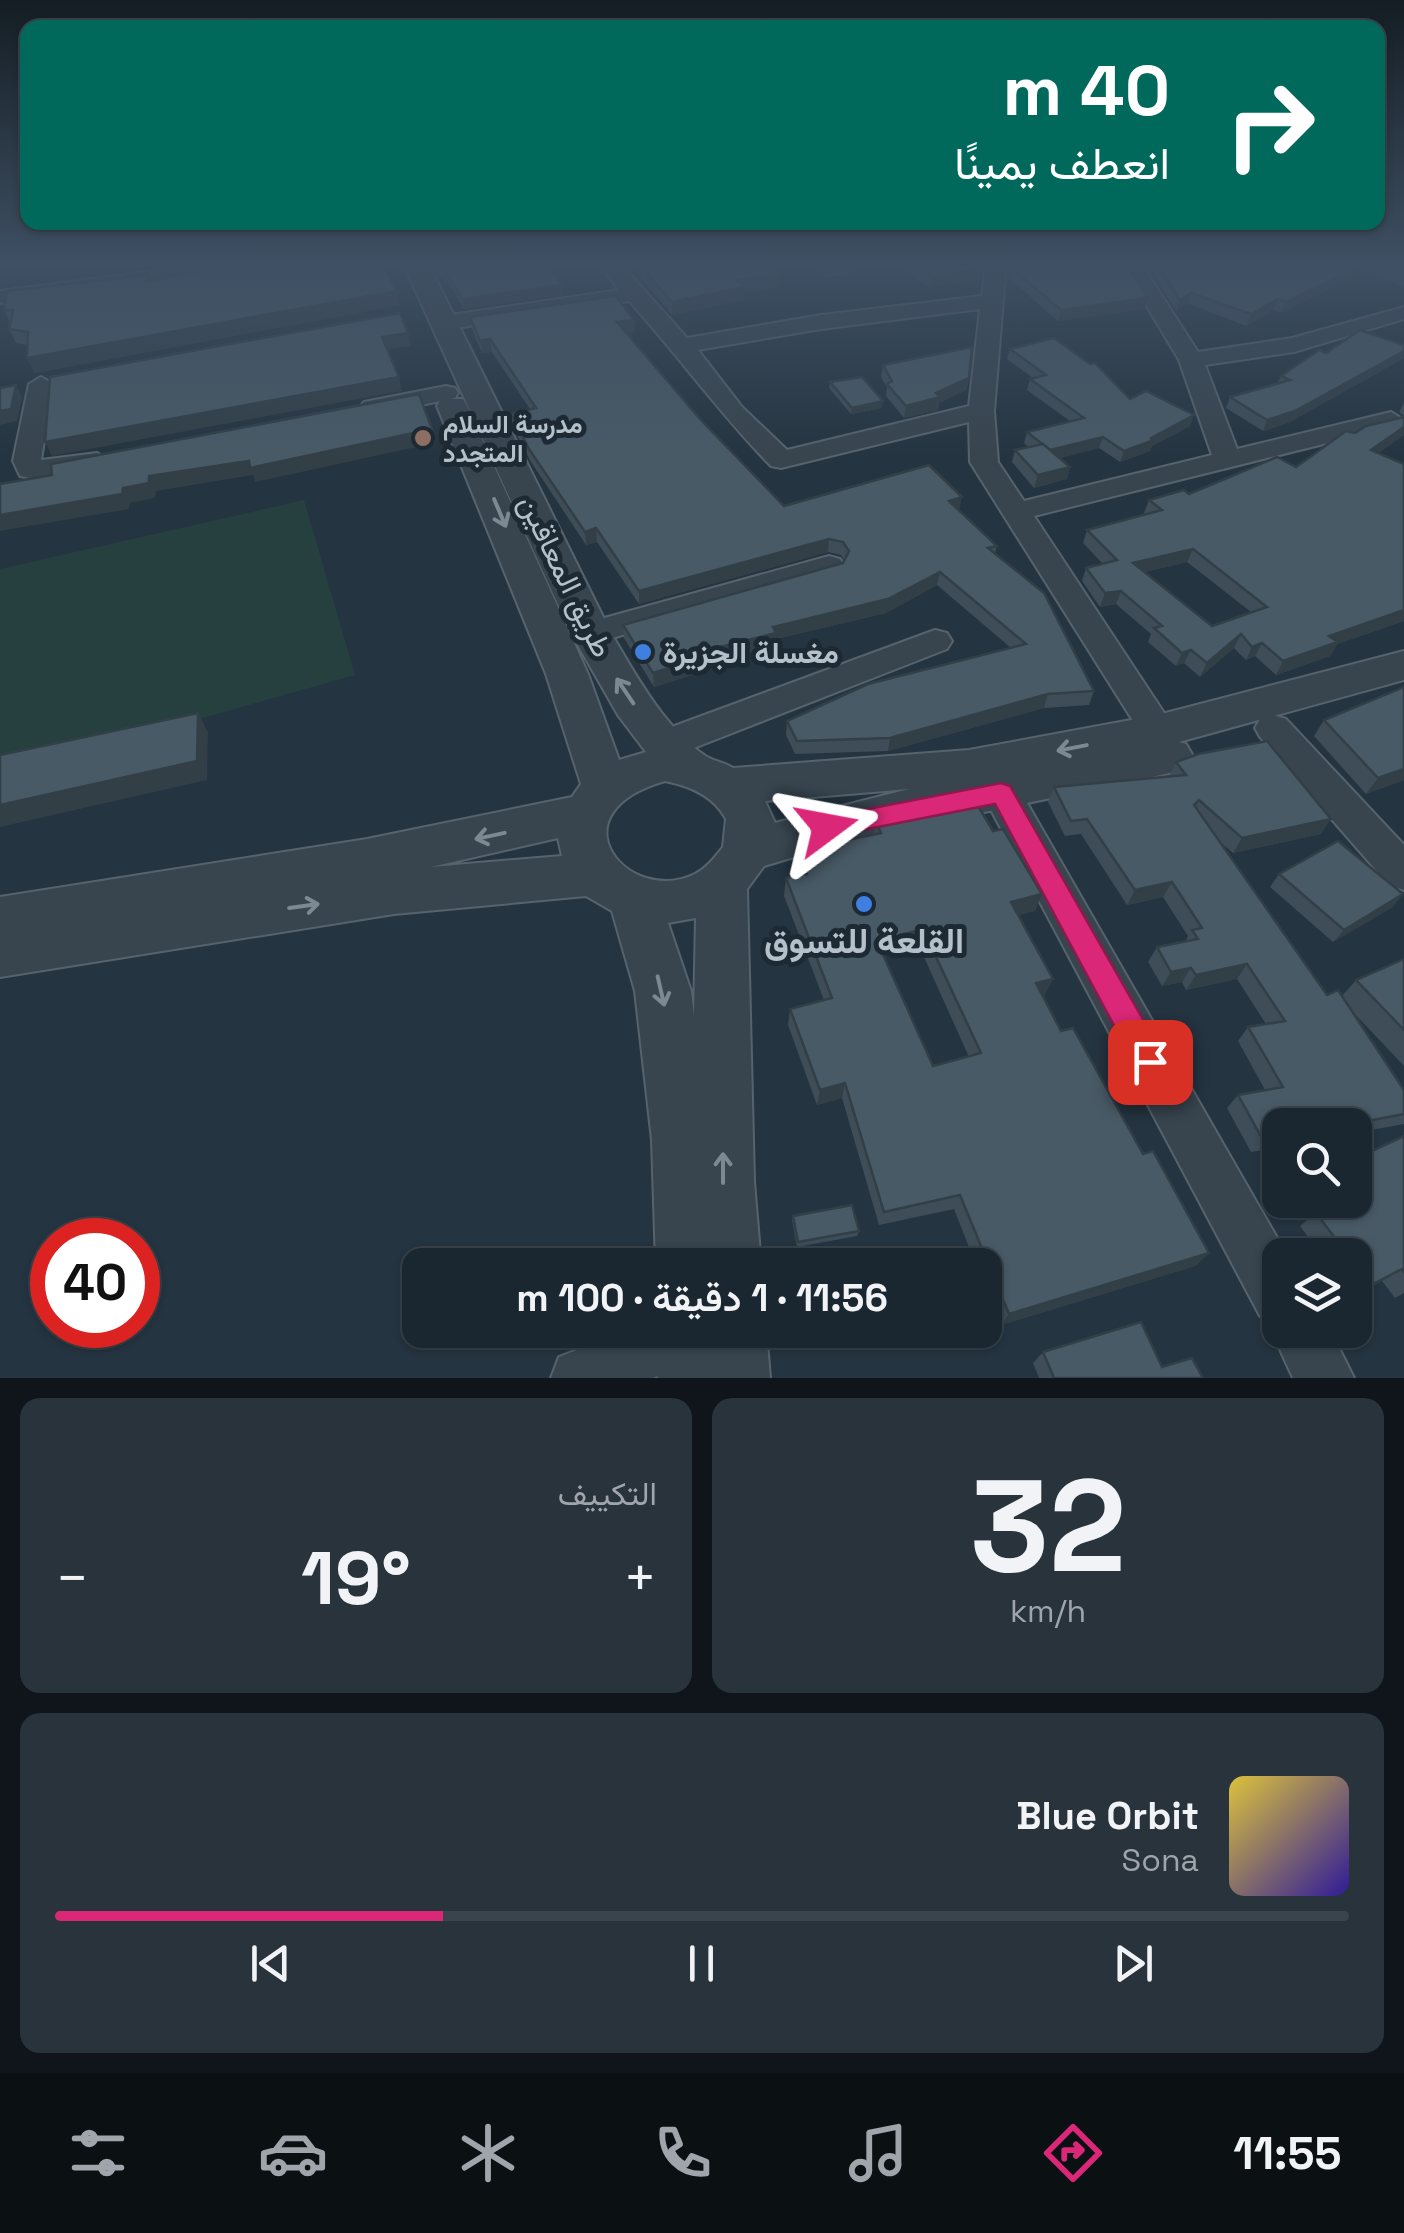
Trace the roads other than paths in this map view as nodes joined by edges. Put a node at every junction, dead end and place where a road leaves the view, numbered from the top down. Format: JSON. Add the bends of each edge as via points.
{"nodes":[{"id":1,"x":426,"y":327,"type":"edge"},
{"id":2,"x":447,"y":327,"type":"edge"},
{"id":3,"x":665,"y":327,"type":"edge"},
{"id":4,"x":790,"y":327,"type":"edge"},
{"id":5,"x":990,"y":327,"type":"edge"},
{"id":6,"x":1171,"y":327,"type":"edge"},
{"id":7,"x":1353,"y":327,"type":"edge"},
{"id":8,"x":682,"y":346,"type":"junction"},
{"id":9,"x":1191,"y":360,"type":"junction"},
{"id":10,"x":7,"y":390,"type":"edge"},
{"id":11,"x":446,"y":393,"type":"junction"},
{"id":12,"x":351,"y":411,"type":"edge"},
{"id":13,"x":980,"y":411,"type":"junction"},
{"id":14,"x":1391,"y":420,"type":"edge"},
{"id":15,"x":122,"y":456,"type":"edge"},
{"id":16,"x":1227,"y":459,"type":"junction"},
{"id":17,"x":1014,"y":512,"type":"junction"},
{"id":18,"x":829,"y":566,"type":"edge"},
{"id":19,"x":591,"y":633,"type":"junction"},
{"id":20,"x":935,"y":641,"type":"dead end"},
{"id":21,"x":1404,"y":665,"type":"edge"},
{"id":22,"x":1404,"y":689,"type":"edge"},
{"id":23,"x":1273,"y":728,"type":"junction"},
{"id":24,"x":1158,"y":732,"type":"junction"},
{"id":25,"x":675,"y":755,"type":"junction"},
{"id":26,"x":730,"y":786,"type":"junction"},
{"id":27,"x":1001,"y":793,"type":"junction"},
{"id":28,"x":595,"y":799,"type":"junction"},
{"id":29,"x":734,"y":868,"type":"junction"},
{"id":30,"x":1404,"y":873,"type":"edge"},
{"id":31,"x":615,"y":886,"type":"junction"},
{"id":32,"x":0,"y":920,"type":"edge"},
{"id":33,"x":0,"y":953,"type":"edge"},
{"id":34,"x":688,"y":1248,"type":"edge"},
{"id":35,"x":727,"y":1248,"type":"edge"},
{"id":36,"x":1262,"y":1264,"type":"edge"},
{"id":37,"x":1309,"y":1348,"type":"edge"},
{"id":38,"x":709,"y":1350,"type":"edge"},
{"id":39,"x":580,"y":1378,"type":"edge"},
{"id":40,"x":1325,"y":1378,"type":"edge"}],
"edges":[{"from":1,"to":11,"type":"street","name":"طريق المعاقين"},
{"from":2,"to":19,"type":"street","name":"طريق المعاقين"},
{"from":3,"to":8,"type":"street"},
{"from":4,"to":8,"type":"street"},
{"from":5,"to":13,"type":"street"},
{"from":6,"to":9,"type":"street"},
{"from":7,"to":9,"type":"street","via":[[1294,346]]},
{"from":8,"to":13,"type":"street","via":[[781,460]]},
{"from":9,"to":16,"type":"street"},
{"from":10,"to":15,"type":"street","via":[[51,382],[27,461],[30,470]]},
{"from":11,"to":12,"type":"street"},
{"from":11,"to":28,"type":"street","name":"طريق المعاقين","one_way":true,"via":[[567,674]]},
{"from":13,"to":17,"type":"street","via":[[984,462]]},
{"from":14,"to":16,"type":"street"},
{"from":16,"to":17,"type":"street"},
{"from":17,"to":24,"type":"street"},
{"from":18,"to":19,"type":"street"},
{"from":25,"to":19,"type":"street","name":"طريق المعاقين","one_way":true,"via":[[620,685]]},
{"from":20,"to":25,"type":"street"},
{"from":21,"to":24,"type":"street"},
{"from":22,"to":23,"type":"street"},
{"from":23,"to":27,"type":"street"},
{"from":23,"to":30,"type":"street"},
{"from":24,"to":26,"type":"street","one_way":true,"via":[[969,767]]},
{"from":25,"to":26,"type":"street"},
{"from":25,"to":28,"type":"street"},
{"from":26,"to":29,"type":"street","via":[[749,817]]},
{"from":27,"to":29,"type":"street","via":[[795,835]]},
{"from":27,"to":36,"type":"street"},
{"from":28,"to":31,"type":"street","via":[[580,834],[584,855]]},
{"from":28,"to":32,"type":"street","one_way":true,"via":[[493,836]]},
{"from":29,"to":31,"type":"street","via":[[680,900]]},
{"from":35,"to":29,"type":"street","one_way":true,"via":[[723,1182]]},
{"from":33,"to":31,"type":"street","one_way":true,"via":[[394,892]]},
{"from":31,"to":34,"type":"street","one_way":true,"via":[[663,992],[683,1140]]},
{"from":37,"to":40,"type":"street"},
{"from":38,"to":39,"type":"street"}]}
